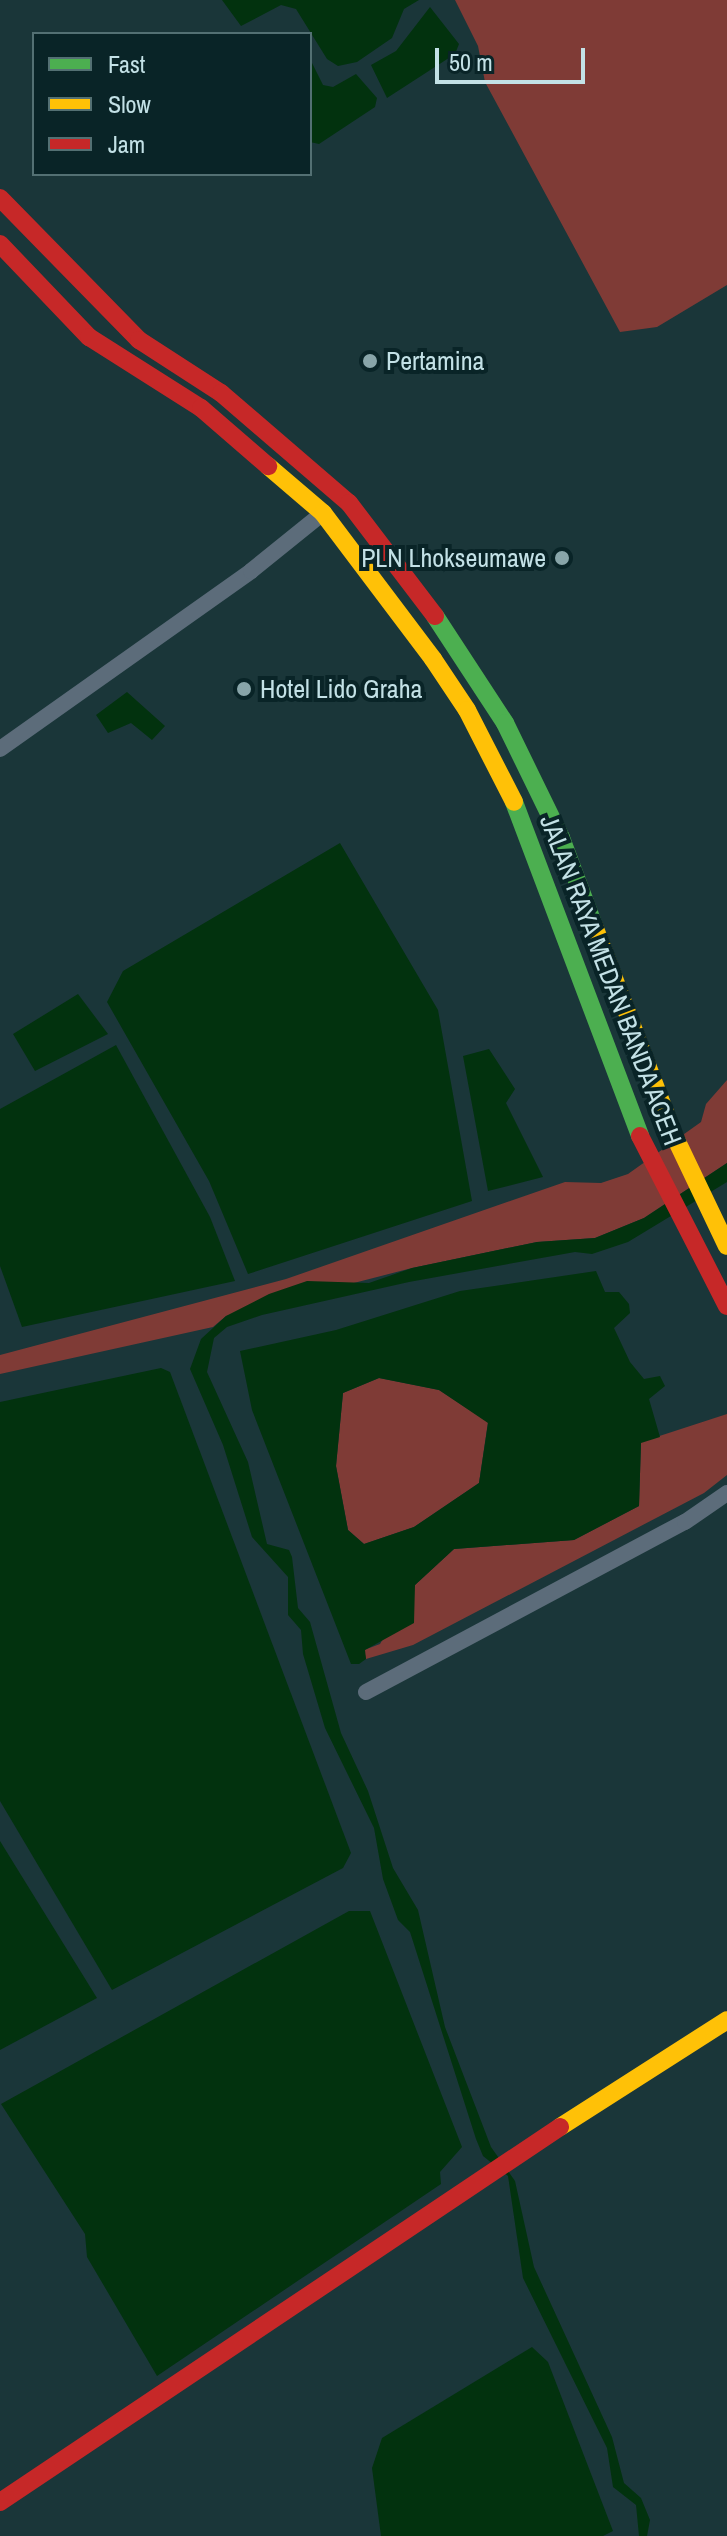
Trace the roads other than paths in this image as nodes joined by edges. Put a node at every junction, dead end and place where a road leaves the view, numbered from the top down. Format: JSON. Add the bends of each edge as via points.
{"nodes":[{"id":1,"x":0,"y":198,"type":"edge"},
{"id":2,"x":0,"y":244,"type":"edge"},
{"id":3,"x":323,"y":513,"type":"junction"},
{"id":4,"x":0,"y":749,"type":"edge"},
{"id":5,"x":595,"y":927,"type":"junction"},
{"id":6,"x":571,"y":938,"type":"junction"},
{"id":7,"x":727,"y":1246,"type":"edge"},
{"id":8,"x":727,"y":1306,"type":"edge"},
{"id":9,"x":727,"y":1493,"type":"edge"},
{"id":10,"x":366,"y":1692,"type":"dead end"},
{"id":11,"x":727,"y":2020,"type":"edge"},
{"id":12,"x":0,"y":2502,"type":"edge"}],
"edges":[{"from":1,"to":5,"type":"main road","name":"JALAN RAYA MEDAN BANDA ACEH","via":[[139,340],[221,393],[349,503],[418,591],[505,723],[561,838]]},
{"from":2,"to":3,"type":"main road","name":"JALAN RAYA MEDAN BANDA ACEH","via":[[89,337],[201,408]]},
{"from":3,"to":4,"type":"street","via":[[251,571]]},
{"from":3,"to":6,"type":"main road","name":"JALAN RAYA MEDAN BANDA ACEH","via":[[467,710],[524,821]]},
{"from":5,"to":6,"type":"main road"},
{"from":5,"to":7,"type":"main road","name":"JALAN RAYA MEDAN BANDA ACEH","via":[[673,1133]]},
{"from":6,"to":8,"type":"main road","name":"JALAN RAYA MEDAN BANDA ACEH","via":[[644,1147]]},
{"from":9,"to":10,"type":"street","via":[[685,1522]]},
{"from":11,"to":12,"type":"main road","via":[[470,2184]]}]}
